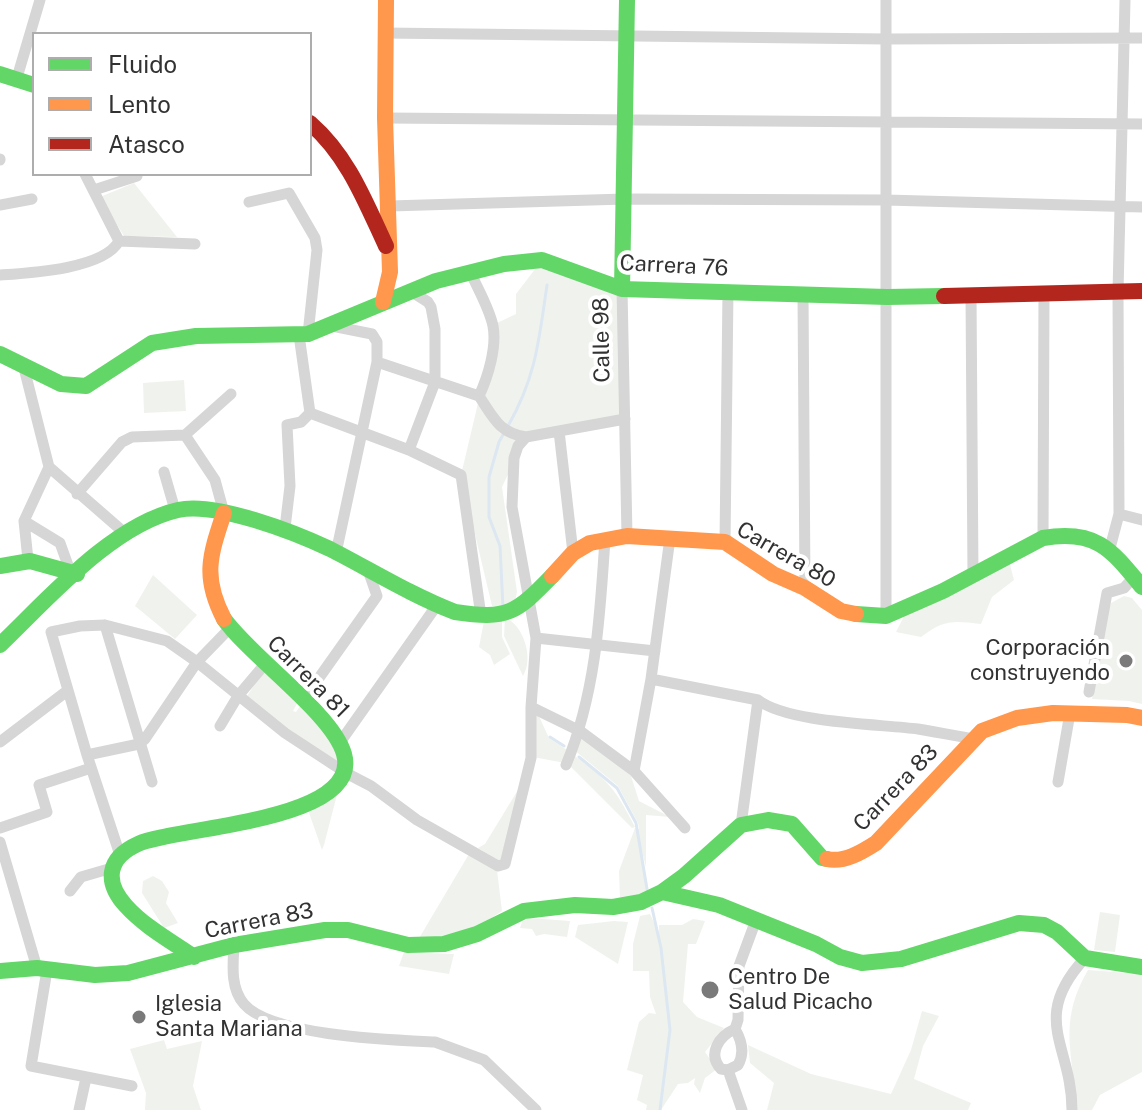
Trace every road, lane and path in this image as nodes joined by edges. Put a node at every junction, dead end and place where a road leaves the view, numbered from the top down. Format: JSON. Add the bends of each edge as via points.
{"nodes":[{"id":1,"x":40,"y":0,"type":"edge"},
{"id":2,"x":386,"y":0,"type":"edge"},
{"id":3,"x":627,"y":0,"type":"edge"},
{"id":4,"x":886,"y":0,"type":"edge"},
{"id":5,"x":1125,"y":0,"type":"edge"},
{"id":6,"x":385,"y":33,"type":"junction"},
{"id":7,"x":627,"y":35,"type":"junction"},
{"id":8,"x":1124,"y":37,"type":"junction"},
{"id":9,"x":1142,"y":38,"type":"edge"},
{"id":10,"x":885,"y":39,"type":"junction"},
{"id":11,"x":8,"y":78,"type":"edge"},
{"id":12,"x":32,"y":84,"type":"edge"},
{"id":13,"x":385,"y":118,"type":"junction"},
{"id":14,"x":626,"y":119,"type":"junction"},
{"id":15,"x":884,"y":121,"type":"junction"},
{"id":16,"x":1122,"y":124,"type":"junction"},
{"id":17,"x":1142,"y":124,"type":"edge"},
{"id":18,"x":312,"y":125,"type":"edge"},
{"id":19,"x":86,"y":176,"type":"edge"},
{"id":20,"x":137,"y":176,"type":"edge"},
{"id":21,"x":94,"y":190,"type":"junction"},
{"id":22,"x":32,"y":199,"type":"dead end"},
{"id":23,"x":625,"y":199,"type":"junction"},
{"id":24,"x":886,"y":200,"type":"junction"},
{"id":25,"x":249,"y":202,"type":"dead end"},
{"id":26,"x":0,"y":205,"type":"edge"},
{"id":27,"x":390,"y":206,"type":"junction"},
{"id":28,"x":1120,"y":207,"type":"junction"},
{"id":29,"x":1142,"y":207,"type":"edge"},
{"id":30,"x":119,"y":241,"type":"junction"},
{"id":31,"x":195,"y":244,"type":"dead end"},
{"id":32,"x":389,"y":251,"type":"junction"},
{"id":33,"x":470,"y":271,"type":"junction"},
{"id":34,"x":0,"y":275,"type":"edge"},
{"id":35,"x":622,"y":289,"type":"junction"},
{"id":36,"x":409,"y":290,"type":"junction"},
{"id":37,"x":728,"y":290,"type":"junction"},
{"id":38,"x":1142,"y":291,"type":"edge"},
{"id":39,"x":1118,"y":292,"type":"junction"},
{"id":40,"x":803,"y":293,"type":"junction"},
{"id":41,"x":1044,"y":293,"type":"junction"},
{"id":42,"x":971,"y":294,"type":"junction"},
{"id":43,"x":887,"y":297,"type":"junction"},
{"id":44,"x":383,"y":302,"type":"junction"},
{"id":45,"x":332,"y":326,"type":"junction"},
{"id":46,"x":304,"y":334,"type":"junction"},
{"id":47,"x":0,"y":354,"type":"edge"},
{"id":48,"x":377,"y":362,"type":"junction"},
{"id":49,"x":24,"y":368,"type":"junction"},
{"id":50,"x":435,"y":382,"type":"junction"},
{"id":51,"x":231,"y":394,"type":"dead end"},
{"id":52,"x":479,"y":396,"type":"junction"},
{"id":53,"x":310,"y":413,"type":"junction"},
{"id":54,"x":625,"y":419,"type":"junction"},
{"id":55,"x":559,"y":431,"type":"junction"},
{"id":56,"x":359,"y":433,"type":"junction"},
{"id":57,"x":185,"y":435,"type":"junction"},
{"id":58,"x":526,"y":437,"type":"junction"},
{"id":59,"x":409,"y":450,"type":"junction"},
{"id":60,"x":49,"y":467,"type":"junction"},
{"id":61,"x":164,"y":472,"type":"dead end"},
{"id":62,"x":77,"y":494,"type":"junction"},
{"id":63,"x":175,"y":510,"type":"junction"},
{"id":64,"x":224,"y":513,"type":"junction"},
{"id":65,"x":1119,"y":514,"type":"junction"},
{"id":66,"x":1142,"y":520,"type":"edge"},
{"id":67,"x":24,"y":521,"type":"junction"},
{"id":68,"x":285,"y":528,"type":"junction"},
{"id":69,"x":127,"y":535,"type":"junction"},
{"id":70,"x":627,"y":536,"type":"junction"},
{"id":71,"x":670,"y":538,"type":"junction"},
{"id":72,"x":1043,"y":538,"type":"junction"},
{"id":73,"x":605,"y":539,"type":"junction"},
{"id":74,"x":725,"y":542,"type":"junction"},
{"id":75,"x":1110,"y":548,"type":"junction"},
{"id":76,"x":336,"y":553,"type":"junction"},
{"id":77,"x":573,"y":553,"type":"junction"},
{"id":78,"x":28,"y":560,"type":"junction"},
{"id":79,"x":0,"y":566,"type":"edge"},
{"id":80,"x":368,"y":570,"type":"junction"},
{"id":81,"x":73,"y":571,"type":"junction"},
{"id":82,"x":973,"y":576,"type":"junction"},
{"id":83,"x":1138,"y":582,"type":"edge"},
{"id":84,"x":805,"y":588,"type":"junction"},
{"id":85,"x":528,"y":599,"type":"junction"},
{"id":86,"x":437,"y":605,"type":"junction"},
{"id":87,"x":481,"y":616,"type":"junction"},
{"id":88,"x":886,"y":616,"type":"junction"},
{"id":89,"x":105,"y":625,"type":"junction"},
{"id":90,"x":230,"y":628,"type":"junction"},
{"id":91,"x":536,"y":638,"type":"junction"},
{"id":92,"x":598,"y":644,"type":"junction"},
{"id":93,"x":0,"y":645,"type":"edge"},
{"id":94,"x":655,"y":651,"type":"junction"},
{"id":95,"x":197,"y":662,"type":"junction"},
{"id":96,"x":265,"y":664,"type":"junction"},
{"id":97,"x":651,"y":679,"type":"junction"},
{"id":98,"x":67,"y":691,"type":"junction"},
{"id":99,"x":309,"y":692,"type":"dead end"},
{"id":100,"x":1089,"y":692,"type":"dead end"},
{"id":101,"x":238,"y":696,"type":"junction"},
{"id":102,"x":758,"y":700,"type":"junction"},
{"id":103,"x":531,"y":707,"type":"junction"},
{"id":104,"x":1070,"y":713,"type":"junction"},
{"id":105,"x":1142,"y":718,"type":"edge"},
{"id":106,"x":220,"y":726,"type":"dead end"},
{"id":107,"x":580,"y":731,"type":"junction"},
{"id":108,"x":974,"y":739,"type":"junction"},
{"id":109,"x":341,"y":741,"type":"junction"},
{"id":110,"x":0,"y":742,"type":"edge"},
{"id":111,"x":139,"y":744,"type":"junction"},
{"id":112,"x":87,"y":755,"type":"junction"},
{"id":113,"x":566,"y":765,"type":"dead end"},
{"id":114,"x":91,"y":768,"type":"junction"},
{"id":115,"x":634,"y":771,"type":"junction"},
{"id":116,"x":346,"y":773,"type":"junction"},
{"id":117,"x":152,"y":782,"type":"dead end"},
{"id":118,"x":1058,"y":782,"type":"dead end"},
{"id":119,"x":741,"y":825,"type":"junction"},
{"id":120,"x":0,"y":828,"type":"edge"},
{"id":121,"x":685,"y":828,"type":"dead end"},
{"id":122,"x":0,"y":842,"type":"edge"},
{"id":123,"x":2,"y":861,"type":"edge"},
{"id":124,"x":116,"y":861,"type":"junction"},
{"id":125,"x":70,"y":891,"type":"dead end"},
{"id":126,"x":662,"y":892,"type":"junction"},
{"id":127,"x":756,"y":920,"type":"junction"},
{"id":128,"x":234,"y":945,"type":"junction"},
{"id":129,"x":194,"y":957,"type":"junction"},
{"id":130,"x":1085,"y":958,"type":"junction"},
{"id":131,"x":1142,"y":967,"type":"edge"},
{"id":132,"x":42,"y":969,"type":"junction"},
{"id":133,"x":1,"y":973,"type":"edge"},
{"id":134,"x":735,"y":1029,"type":"junction"},
{"id":135,"x":728,"y":1070,"type":"junction"},
{"id":136,"x":86,"y":1078,"type":"junction"},
{"id":137,"x":132,"y":1086,"type":"dead end"},
{"id":138,"x":79,"y":1110,"type":"edge"},
{"id":139,"x":536,"y":1110,"type":"edge"},
{"id":140,"x":742,"y":1110,"type":"edge"},
{"id":141,"x":1072,"y":1110,"type":"edge"}],
"edges":[{"from":1,"to":11,"type":"street"},
{"from":2,"to":6,"type":"street"},
{"from":3,"to":7,"type":"street","name":"Calle 98"},
{"from":4,"to":10,"type":"street"},
{"from":5,"to":8,"type":"street"},
{"from":6,"to":7,"type":"street"},
{"from":6,"to":13,"type":"street"},
{"from":7,"to":10,"type":"street"},
{"from":7,"to":14,"type":"street","name":"Calle 98"},
{"from":8,"to":9,"type":"street"},
{"from":8,"to":10,"type":"street"},
{"from":8,"to":16,"type":"street"},
{"from":10,"to":15,"type":"street"},
{"from":11,"to":12,"type":"street"},
{"from":13,"to":14,"type":"street"},
{"from":13,"to":27,"type":"street"},
{"from":14,"to":15,"type":"street"},
{"from":14,"to":23,"type":"street","name":"Calle 98"},
{"from":15,"to":16,"type":"street"},
{"from":15,"to":24,"type":"street"},
{"from":16,"to":17,"type":"street"},
{"from":16,"to":28,"type":"street"},
{"from":18,"to":32,"type":"street","via":[[352,175]]},
{"from":19,"to":21,"type":"street"},
{"from":20,"to":21,"type":"street"},
{"from":21,"to":30,"type":"street"},
{"from":22,"to":26,"type":"street"},
{"from":23,"to":24,"type":"street"},
{"from":23,"to":27,"type":"street"},
{"from":23,"to":35,"type":"street","name":"Calle 98"},
{"from":24,"to":28,"type":"street"},
{"from":24,"to":43,"type":"street"},
{"from":25,"to":46,"type":"street","via":[[289,193],[315,238]]},
{"from":27,"to":32,"type":"street"},
{"from":28,"to":29,"type":"street"},
{"from":28,"to":39,"type":"street"},
{"from":30,"to":31,"type":"street"},
{"from":30,"to":34,"type":"street","via":[[105,255],[73,266]]},
{"from":32,"to":44,"type":"street"},
{"from":33,"to":35,"type":"street","name":"Carrera 76","via":[[542,260]]},
{"from":33,"to":36,"type":"street","name":"Carrera 76"},
{"from":33,"to":52,"type":"street","via":[[493,327]]},
{"from":35,"to":37,"type":"street","name":"Carrera 76"},
{"from":35,"to":54,"type":"street","name":"Calle 98"},
{"from":36,"to":44,"type":"street","name":"Carrera 76"},
{"from":36,"to":50,"type":"street","via":[[431,307]]},
{"from":37,"to":40,"type":"street","name":"Carrera 76"},
{"from":37,"to":74,"type":"street"},
{"from":38,"to":39,"type":"street","name":"Carrera 76"},
{"from":39,"to":41,"type":"street","name":"Carrera 76"},
{"from":39,"to":65,"type":"street"},
{"from":40,"to":43,"type":"street","name":"Carrera 76"},
{"from":40,"to":84,"type":"street"},
{"from":41,"to":42,"type":"street","name":"Carrera 76"},
{"from":41,"to":72,"type":"street"},
{"from":42,"to":43,"type":"street","name":"Carrera 76"},
{"from":42,"to":82,"type":"street"},
{"from":43,"to":88,"type":"street"},
{"from":44,"to":45,"type":"street","name":"Carrera 76"},
{"from":45,"to":46,"type":"street","name":"Carrera 76"},
{"from":45,"to":48,"type":"street","via":[[372,334]]},
{"from":46,"to":49,"type":"street","name":"Carrera 76","via":[[196,336],[152,343],[86,386]]},
{"from":46,"to":53,"type":"street"},
{"from":47,"to":49,"type":"street","name":"Carrera 76"},
{"from":48,"to":50,"type":"street"},
{"from":48,"to":56,"type":"street"},
{"from":49,"to":60,"type":"street"},
{"from":50,"to":52,"type":"street"},
{"from":50,"to":59,"type":"street"},
{"from":51,"to":57,"type":"street"},
{"from":52,"to":58,"type":"street","via":[[500,426]]},
{"from":53,"to":56,"type":"street"},
{"from":53,"to":68,"type":"street","via":[[287,425],[290,486]]},
{"from":54,"to":55,"type":"street"},
{"from":54,"to":70,"type":"street","name":"Calle 98"},
{"from":55,"to":58,"type":"street"},
{"from":55,"to":77,"type":"street"},
{"from":56,"to":59,"type":"street"},
{"from":56,"to":76,"type":"street"},
{"from":57,"to":62,"type":"street","via":[[127,439]]},
{"from":57,"to":64,"type":"street","via":[[215,480]]},
{"from":58,"to":85,"type":"street","via":[[514,458],[512,507]]},
{"from":59,"to":87,"type":"street","via":[[461,475]]},
{"from":60,"to":62,"type":"street"},
{"from":60,"to":67,"type":"street"},
{"from":61,"to":63,"type":"street"},
{"from":62,"to":69,"type":"street"},
{"from":63,"to":64,"type":"street","name":"Carrera 80"},
{"from":63,"to":69,"type":"street"},
{"from":64,"to":68,"type":"street","name":"Carrera 80"},
{"from":64,"to":90,"type":"street","name":"Carrera 81","via":[[209,572],[215,600]]},
{"from":65,"to":66,"type":"street"},
{"from":65,"to":75,"type":"street"},
{"from":67,"to":78,"type":"street"},
{"from":67,"to":81,"type":"street","via":[[60,543]]},
{"from":68,"to":76,"type":"street","name":"Carrera 80"},
{"from":69,"to":81,"type":"street"},
{"from":70,"to":71,"type":"street","name":"Carrera 80"},
{"from":70,"to":73,"type":"street","name":"Carrera 80"},
{"from":71,"to":74,"type":"street","name":"Carrera 80"},
{"from":71,"to":94,"type":"street"},
{"from":72,"to":75,"type":"street","via":[[1081,535]]},
{"from":72,"to":82,"type":"street"},
{"from":73,"to":77,"type":"street","name":"Carrera 80"},
{"from":73,"to":92,"type":"street"},
{"from":74,"to":84,"type":"street","name":"Carrera 80"},
{"from":75,"to":83,"type":"street"},
{"from":76,"to":80,"type":"street","name":"Carrera 80"},
{"from":77,"to":85,"type":"street","name":"Carrera 80"},
{"from":78,"to":79,"type":"street"},
{"from":78,"to":81,"type":"street"},
{"from":80,"to":86,"type":"street","name":"Carrera 80"},
{"from":80,"to":99,"type":"street","via":[[377,596]]},
{"from":81,"to":93,"type":"street"},
{"from":82,"to":88,"type":"street"},
{"from":83,"to":100,"type":"street","via":[[1107,593]]},
{"from":84,"to":88,"type":"street","name":"Carrera 80","via":[[841,611]]},
{"from":85,"to":87,"type":"street","name":"Carrera 80","via":[[518,610]]},
{"from":85,"to":91,"type":"street"},
{"from":86,"to":87,"type":"street","name":"Carrera 80"},
{"from":86,"to":109,"type":"street"},
{"from":89,"to":95,"type":"street","via":[[167,641]]},
{"from":89,"to":98,"type":"street","via":[[51,632]]},
{"from":89,"to":111,"type":"street"},
{"from":90,"to":95,"type":"street"},
{"from":90,"to":96,"type":"street","name":"Carrera 81"},
{"from":91,"to":92,"type":"street"},
{"from":91,"to":103,"type":"street"},
{"from":92,"to":94,"type":"street"},
{"from":92,"to":107,"type":"street"},
{"from":94,"to":97,"type":"street"},
{"from":95,"to":101,"type":"street"},
{"from":95,"to":111,"type":"street"},
{"from":96,"to":101,"type":"street"},
{"from":96,"to":109,"type":"street","name":"Carrera 81"},
{"from":97,"to":102,"type":"street"},
{"from":97,"to":115,"type":"street"},
{"from":98,"to":110,"type":"street"},
{"from":98,"to":112,"type":"street"},
{"from":101,"to":106,"type":"street"},
{"from":101,"to":116,"type":"street"},
{"from":102,"to":108,"type":"street","via":[[811,719]]},
{"from":102,"to":119,"type":"street"},
{"from":103,"to":107,"type":"street"},
{"from":103,"to":116,"type":"street","via":[[531,758],[502,866],[417,820]]},
{"from":104,"to":105,"type":"street","name":"Carrera 83"},
{"from":104,"to":108,"type":"street","name":"Carrera 83","via":[[1028,714],[993,725]]},
{"from":104,"to":118,"type":"street"},
{"from":107,"to":113,"type":"street"},
{"from":107,"to":115,"type":"street"},
{"from":108,"to":119,"type":"street","name":"Carrera 83","via":[[876,843],[859,854],[834,861],[822,858],[792,824],[768,820]]},
{"from":109,"to":116,"type":"street","name":"Carrera 81"},
{"from":111,"to":112,"type":"street"},
{"from":111,"to":117,"type":"street"},
{"from":112,"to":114,"type":"street"},
{"from":114,"to":120,"type":"street","via":[[39,785],[47,812]]},
{"from":114,"to":124,"type":"street"},
{"from":115,"to":121,"type":"street"},
{"from":116,"to":124,"type":"street","via":[[328,793],[291,811],[138,844]]},
{"from":119,"to":126,"type":"street","name":"Carrera 83"},
{"from":122,"to":123,"type":"street"},
{"from":123,"to":132,"type":"street"},
{"from":124,"to":125,"type":"street","via":[[81,877]]},
{"from":124,"to":129,"type":"street","via":[[111,887],[125,906]]},
{"from":126,"to":127,"type":"street"},
{"from":126,"to":128,"type":"street","name":"Carrera 83","via":[[613,907],[524,911],[444,944],[408,945],[348,930],[325,930]]},
{"from":127,"to":130,"type":"street","via":[[862,963],[901,959],[1019,923],[1044,925]]},
{"from":127,"to":134,"type":"street","via":[[739,966]]},
{"from":128,"to":129,"type":"street","name":"Carrera 83"},
{"from":128,"to":139,"type":"street","via":[[235,986],[254,1013],[321,1033],[451,1046],[484,1060]]},
{"from":129,"to":132,"type":"street","name":"Carrera 83","via":[[128,973]]},
{"from":130,"to":131,"type":"street"},
{"from":130,"to":141,"type":"street","via":[[1061,994],[1055,1026]]},
{"from":132,"to":133,"type":"street","name":"Carrera 83"},
{"from":132,"to":136,"type":"street","via":[[31,1066]]},
{"from":134,"to":135,"type":"street","via":[[742,1055]]},
{"from":134,"to":135,"type":"street","via":[[714,1051],[716,1063]]},
{"from":135,"to":140,"type":"street"},
{"from":136,"to":137,"type":"street"},
{"from":136,"to":138,"type":"street"}]}
